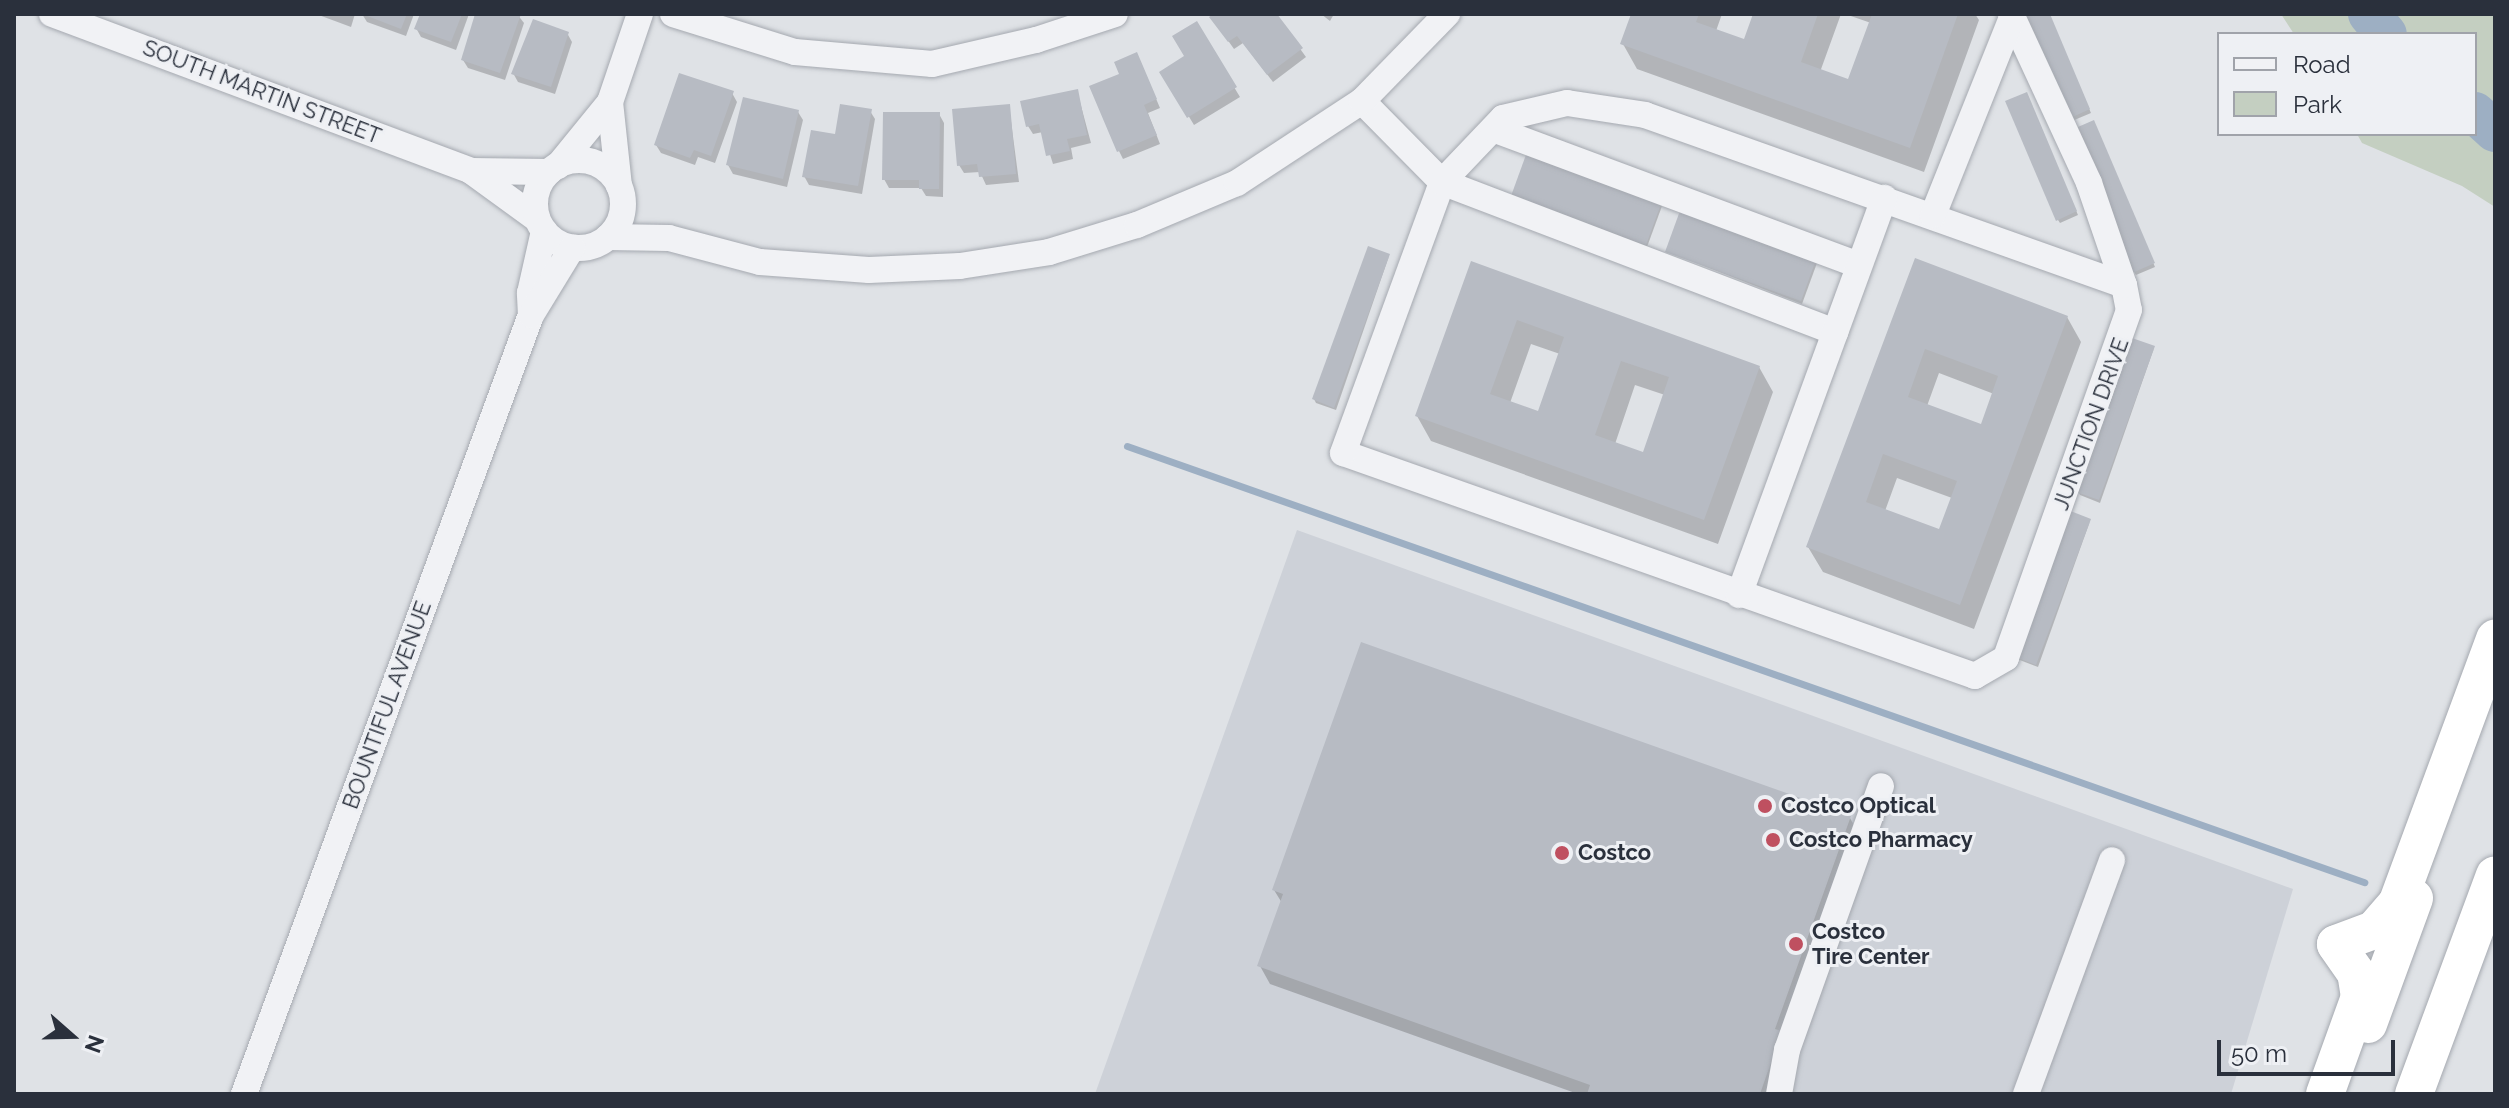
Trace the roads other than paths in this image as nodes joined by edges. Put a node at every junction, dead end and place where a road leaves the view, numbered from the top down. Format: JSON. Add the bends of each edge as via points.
{"nodes":[{"id":1,"x":52,"y":14,"type":"edge"},
{"id":2,"x":640,"y":14,"type":"edge"},
{"id":3,"x":673,"y":14,"type":"edge"},
{"id":4,"x":1115,"y":14,"type":"edge"},
{"id":5,"x":1447,"y":14,"type":"edge"},
{"id":6,"x":2011,"y":15,"type":"edge"},
{"id":7,"x":1362,"y":101,"type":"junction"},
{"id":8,"x":610,"y":102,"type":"junction"},
{"id":9,"x":1493,"y":129,"type":"junction"},
{"id":10,"x":554,"y":169,"type":"junction"},
{"id":11,"x":471,"y":171,"type":"junction"},
{"id":12,"x":1442,"y":182,"type":"junction"},
{"id":13,"x":620,"y":189,"type":"junction"},
{"id":14,"x":1884,"y":198,"type":"junction"},
{"id":15,"x":1933,"y":215,"type":"junction"},
{"id":16,"x":540,"y":225,"type":"junction"},
{"id":17,"x":608,"y":237,"type":"junction"},
{"id":18,"x":669,"y":238,"type":"junction"},
{"id":19,"x":572,"y":248,"type":"junction"},
{"id":20,"x":1859,"y":265,"type":"junction"},
{"id":21,"x":2124,"y":285,"type":"junction"},
{"id":22,"x":531,"y":315,"type":"junction"},
{"id":23,"x":1835,"y":332,"type":"junction"},
{"id":24,"x":1739,"y":595,"type":"junction"},
{"id":25,"x":2495,"y":639,"type":"edge"},
{"id":26,"x":2495,"y":677,"type":"edge"},
{"id":27,"x":1881,"y":786,"type":"dead end"},
{"id":28,"x":2112,"y":860,"type":"dead end"},
{"id":29,"x":2495,"y":875,"type":"edge"},
{"id":30,"x":244,"y":1094,"type":"edge"},
{"id":31,"x":1779,"y":1094,"type":"edge"},
{"id":32,"x":2026,"y":1094,"type":"edge"},
{"id":33,"x":2325,"y":1094,"type":"edge"},
{"id":34,"x":2343,"y":1094,"type":"edge"},
{"id":35,"x":2414,"y":1094,"type":"edge"}],
"edges":[{"from":1,"to":11,"type":"street","name":"SOUTH MARTIN STREET"},
{"from":2,"to":8,"type":"street"},
{"from":3,"to":4,"type":"street","via":[[795,52],[932,64],[1036,40]]},
{"from":5,"to":7,"type":"street"},
{"from":6,"to":15,"type":"street"},
{"from":6,"to":21,"type":"street","name":"JUNCTION DRIVE","via":[[2089,183]]},
{"from":7,"to":12,"type":"street"},
{"from":7,"to":18,"type":"street","via":[[1237,183],[1137,225],[1049,252],[960,266],[869,270],[760,262]]},
{"from":8,"to":10,"type":"street"},
{"from":8,"to":13,"type":"street"},
{"from":9,"to":12,"type":"street"},
{"from":9,"to":14,"type":"street","via":[[1503,118],[1567,103],[1645,115]]},
{"from":9,"to":20,"type":"street"},
{"from":10,"to":11,"type":"street","name":"SOUTH MARTIN STREET"},
{"from":10,"to":13,"type":"street","via":[[575,160],[593,162],[608,170]]},
{"from":10,"to":16,"type":"street","via":[[539,185]]},
{"from":11,"to":16,"type":"street","name":"SOUTH MARTIN STREET"},
{"from":12,"to":23,"type":"street"},
{"from":12,"to":24,"type":"street","via":[[1343,453]]},
{"from":13,"to":17,"type":"street","via":[[623,208]]},
{"from":13,"to":18,"type":"street"},
{"from":14,"to":15,"type":"street"},
{"from":14,"to":20,"type":"street"},
{"from":15,"to":21,"type":"street"},
{"from":16,"to":19,"type":"street"},
{"from":16,"to":22,"type":"street"},
{"from":17,"to":18,"type":"street"},
{"from":17,"to":19,"type":"street","via":[[596,245]]},
{"from":19,"to":22,"type":"street"},
{"from":20,"to":23,"type":"street"},
{"from":21,"to":24,"type":"street","name":"JUNCTION DRIVE","via":[[2126,328],[2006,658],[1975,676]]},
{"from":22,"to":30,"type":"street","name":"BOUNTIFUL AVENUE"},
{"from":23,"to":24,"type":"street"},
{"from":25,"to":33,"type":"highway","via":[[2397,904],[2374,930],[2336,944],[2356,973],[2360,997]]},
{"from":26,"to":34,"type":"highway"},
{"from":27,"to":31,"type":"street","via":[[1787,1050]]},
{"from":28,"to":32,"type":"street"},
{"from":29,"to":35,"type":"highway"}]}
